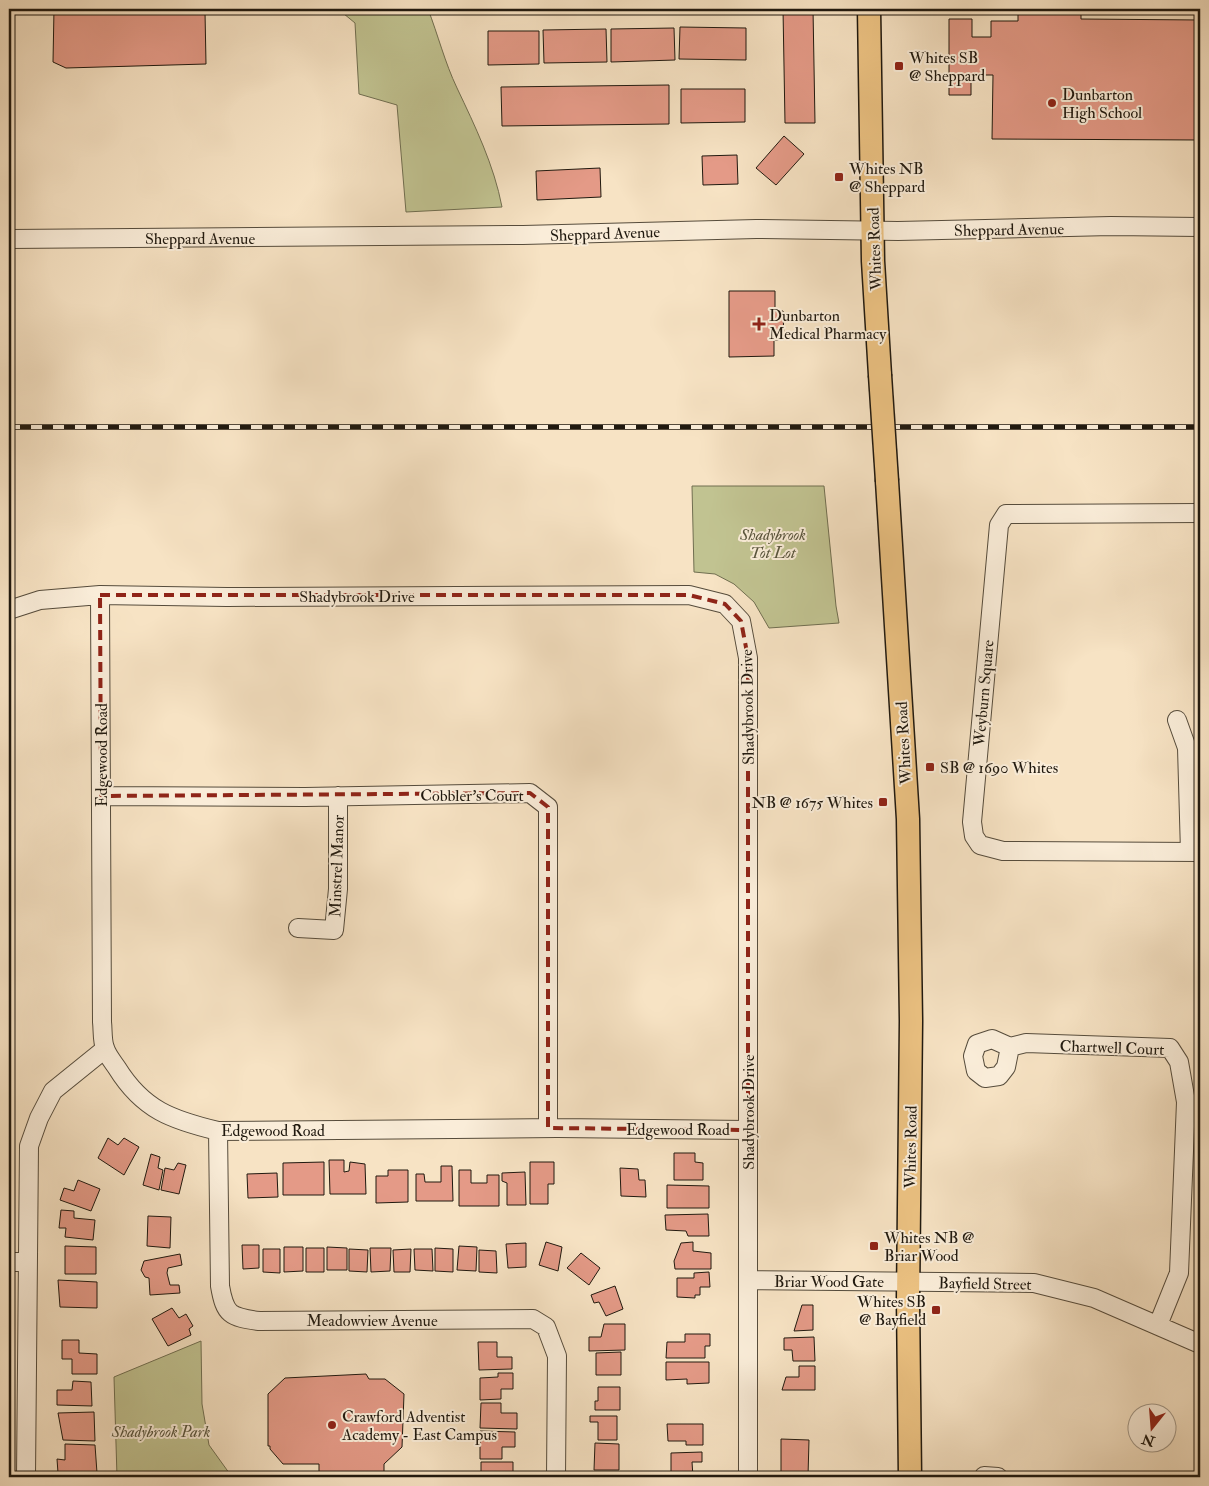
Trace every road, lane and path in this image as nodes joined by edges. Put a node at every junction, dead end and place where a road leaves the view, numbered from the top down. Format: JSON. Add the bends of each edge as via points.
{"nodes":[{"id":1,"x":869,"y":9,"type":"edge"},
{"id":2,"x":1200,"y":227,"type":"edge"},
{"id":3,"x":873,"y":231,"type":"junction"},
{"id":4,"x":9,"y":239,"type":"edge"},
{"id":5,"x":1200,"y":513,"type":"edge"},
{"id":6,"x":100,"y":595,"type":"junction"},
{"id":7,"x":9,"y":610,"type":"edge"},
{"id":8,"x":1177,"y":720,"type":"dead end"},
{"id":9,"x":101,"y":796,"type":"junction"},
{"id":10,"x":338,"y":796,"type":"junction"},
{"id":11,"x":1195,"y":852,"type":"edge"},
{"id":12,"x":298,"y":928,"type":"dead end"},
{"id":13,"x":1010,"y":1047,"type":"dead end"},
{"id":14,"x":105,"y":1049,"type":"junction"},
{"id":15,"x":548,"y":1128,"type":"junction"},
{"id":16,"x":748,"y":1130,"type":"junction"},
{"id":17,"x":218,"y":1131,"type":"junction"},
{"id":18,"x":9,"y":1262,"type":"edge"},
{"id":19,"x":27,"y":1262,"type":"junction"},
{"id":20,"x":749,"y":1280,"type":"junction"},
{"id":21,"x":908,"y":1281,"type":"junction"},
{"id":22,"x":1158,"y":1325,"type":"junction"},
{"id":23,"x":1200,"y":1344,"type":"edge"},
{"id":24,"x":26,"y":1477,"type":"edge"},
{"id":25,"x":556,"y":1477,"type":"edge"},
{"id":26,"x":748,"y":1477,"type":"edge"},
{"id":27,"x":910,"y":1477,"type":"edge"},
{"id":28,"x":984,"y":1477,"type":"edge"},
{"id":29,"x":998,"y":1477,"type":"edge"}],
"edges":[{"from":1,"to":3,"type":"main road","name":"Whites Road"},
{"from":2,"to":3,"type":"street","name":"Sheppard Avenue"},
{"from":3,"to":4,"type":"street","name":"Sheppard Avenue","via":[[756,229],[523,235]]},
{"from":3,"to":21,"type":"main road","name":"Whites Road","bridge":true,"via":[[908,819],[911,1021]]},
{"from":5,"to":11,"type":"street","name":"Weyburn Square","via":[[1006,514],[999,525],[972,822],[974,836],[980,845],[1003,851]]},
{"from":6,"to":7,"type":"street","name":"Shadybrook Drive","via":[[40,600]]},
{"from":6,"to":9,"type":"street","name":"Edgewood Road"},
{"from":6,"to":16,"type":"street","name":"Shadybrook Drive","via":[[689,595],[725,604],[741,621],[748,658]]},
{"from":8,"to":11,"type":"street","via":[[1187,748]]},
{"from":9,"to":10,"type":"street","name":"Cobbler's Court"},
{"from":9,"to":14,"type":"street","name":"Edgewood Road","via":[[101,1003]]},
{"from":10,"to":12,"type":"street","name":"Minstrel Manor","via":[[338,889],[334,930]]},
{"from":10,"to":15,"type":"street","name":"Cobbler's Court","via":[[530,794],[548,807]]},
{"from":13,"to":22,"type":"street","name":"Chartwell Court","via":[[1026,1043],[1170,1048],[1179,1062],[1186,1102],[1179,1273]]},
{"from":14,"to":17,"type":"street","name":"Edgewood Road","via":[[127,1084],[142,1100],[166,1115]]},
{"from":14,"to":19,"type":"street","via":[[53,1091],[39,1118],[29,1146]]},
{"from":15,"to":16,"type":"street","name":"Edgewood Road"},
{"from":15,"to":17,"type":"street","name":"Edgewood Road"},
{"from":16,"to":20,"type":"street","name":"Shadybrook Drive"},
{"from":17,"to":25,"type":"street","name":"Meadowview Avenue","via":[[223,1305],[236,1318],[259,1321],[533,1319],[546,1327],[557,1356]]},
{"from":18,"to":19,"type":"street"},
{"from":19,"to":24,"type":"street"},
{"from":20,"to":21,"type":"street","name":"Briar Wood Gate"},
{"from":20,"to":26,"type":"street","name":"Shadybrook Drive"},
{"from":21,"to":22,"type":"street","name":"Bayfield Street","via":[[1034,1283],[1094,1298]]},
{"from":21,"to":27,"type":"main road","name":"Whites Road"},
{"from":22,"to":23,"type":"street","name":"Bayfield Street"},
{"from":28,"to":29,"type":"street"}]}
